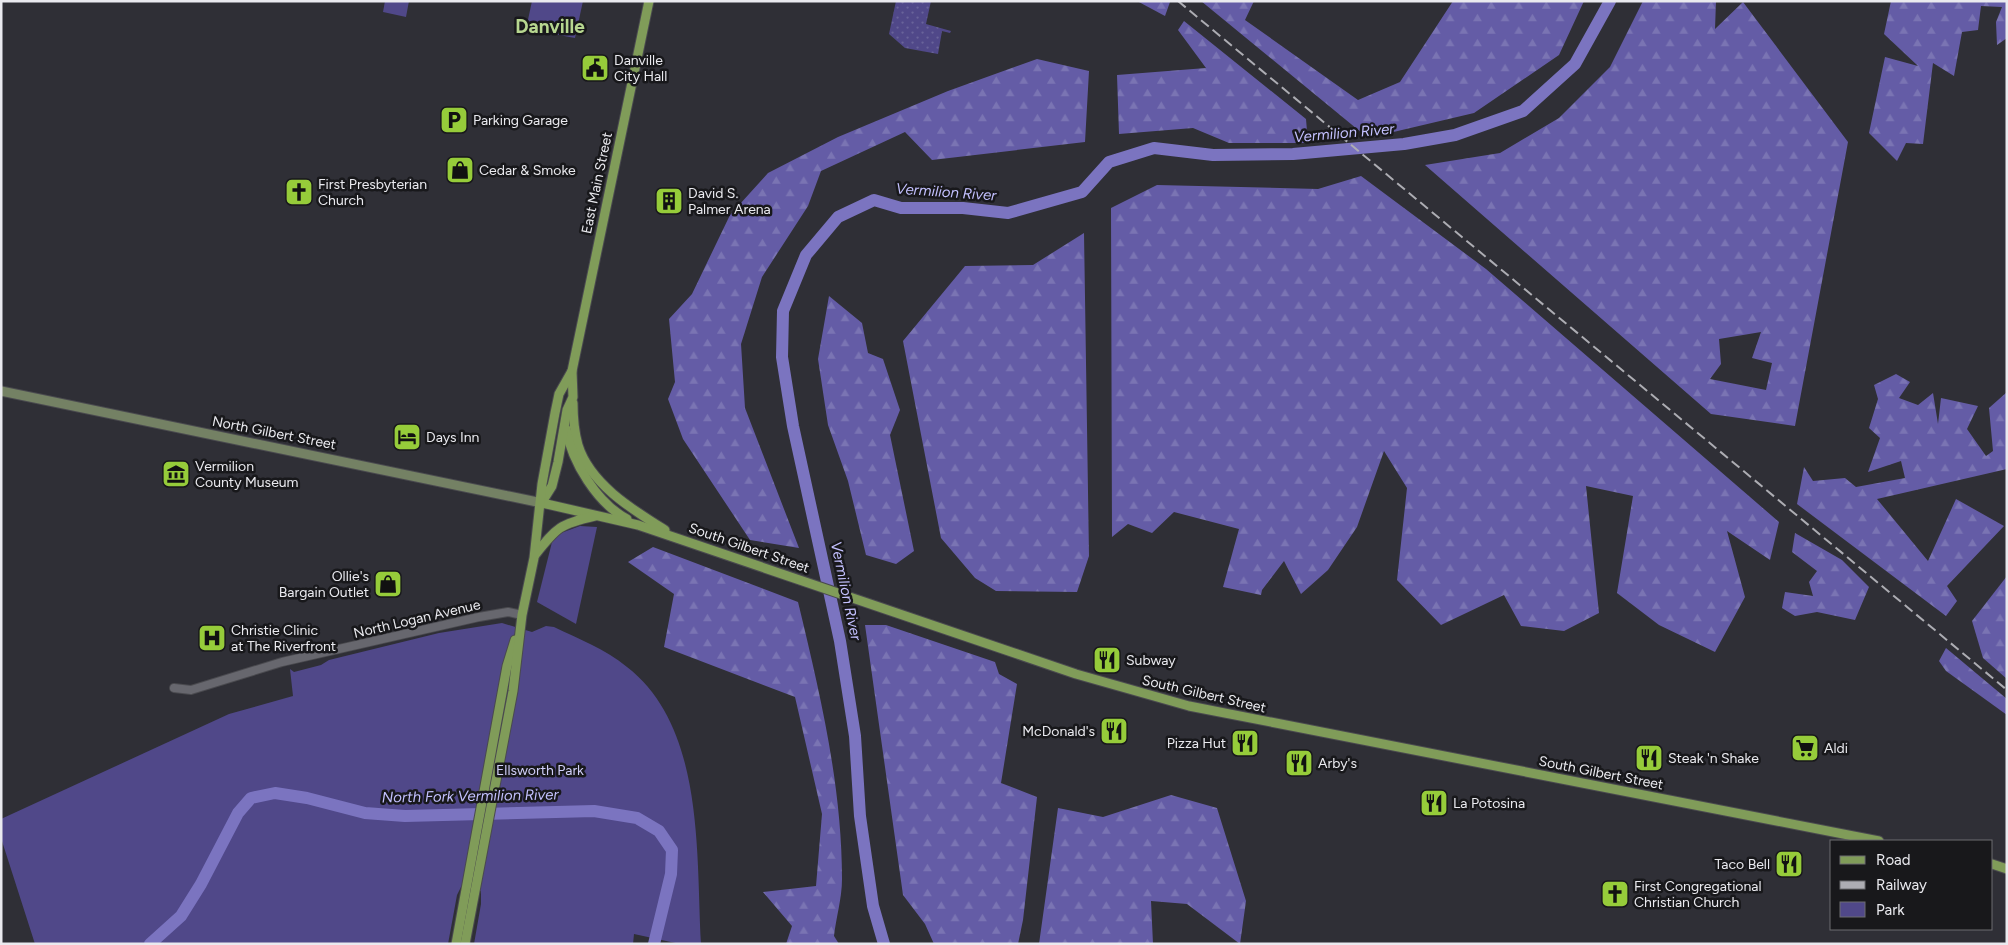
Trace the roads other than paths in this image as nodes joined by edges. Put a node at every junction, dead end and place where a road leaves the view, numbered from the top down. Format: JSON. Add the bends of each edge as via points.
{"nodes":[{"id":1,"x":649,"y":1,"type":"edge"},
{"id":2,"x":572,"y":371,"type":"junction"},
{"id":3,"x":1,"y":391,"type":"edge"},
{"id":4,"x":573,"y":397,"type":"junction"},
{"id":5,"x":565,"y":423,"type":"junction"},
{"id":6,"x":542,"y":503,"type":"junction"},
{"id":7,"x":599,"y":516,"type":"junction"},
{"id":8,"x":638,"y":525,"type":"junction"},
{"id":9,"x":676,"y":537,"type":"junction"},
{"id":10,"x":534,"y":558,"type":"junction"},
{"id":11,"x":522,"y":615,"type":"junction"},
{"id":12,"x":174,"y":688,"type":"dead end"},
{"id":13,"x":1874,"y":840,"type":"edge"},
{"id":14,"x":1993,"y":863,"type":"edge"},
{"id":15,"x":1993,"y":863,"type":"edge"},
{"id":16,"x":2007,"y":864,"type":"edge"},
{"id":17,"x":2007,"y":869,"type":"edge"},
{"id":18,"x":471,"y":889,"type":"junction"},
{"id":19,"x":456,"y":944,"type":"edge"},
{"id":20,"x":465,"y":944,"type":"edge"}],
"edges":[{"from":1,"to":2,"type":"main road","name":"East Main Street"},
{"from":2,"to":4,"type":"main road","name":"East Main Street"},
{"from":2,"to":5,"type":"main road","via":[[565,397]]},
{"from":2,"to":6,"type":"main road","name":"East Main Street","via":[[559,394],[542,484]]},
{"from":3,"to":6,"type":"main road","name":"North Gilbert Street"},
{"from":4,"to":5,"type":"main road","name":"East Main Street"},
{"from":4,"to":9,"type":"main road","via":[[578,446],[596,477],[642,516]]},
{"from":5,"to":6,"type":"main road","name":"East Main Street","via":[[552,486]]},
{"from":5,"to":8,"type":"main road","via":[[571,447],[587,478],[618,514]]},
{"from":6,"to":7,"type":"main road","name":"South Gilbert Street"},
{"from":6,"to":10,"type":"main road"},
{"from":7,"to":8,"type":"main road","name":"South Gilbert Street"},
{"from":7,"to":10,"type":"main road","via":[[567,522],[559,527]]},
{"from":8,"to":9,"type":"main road","name":"South Gilbert Street"},
{"from":9,"to":13,"type":"main road","name":"South Gilbert Street","via":[[1076,674],[1190,706]]},
{"from":10,"to":11,"type":"main road"},
{"from":11,"to":12,"type":"street","name":"North Logan Avenue","via":[[508,612],[472,618],[274,664],[191,690]]},
{"from":11,"to":18,"type":"main road"},
{"from":14,"to":16,"type":"main road"},
{"from":15,"to":17,"type":"main road"},
{"from":18,"to":19,"type":"main road"},
{"from":18,"to":20,"type":"main road"}]}
